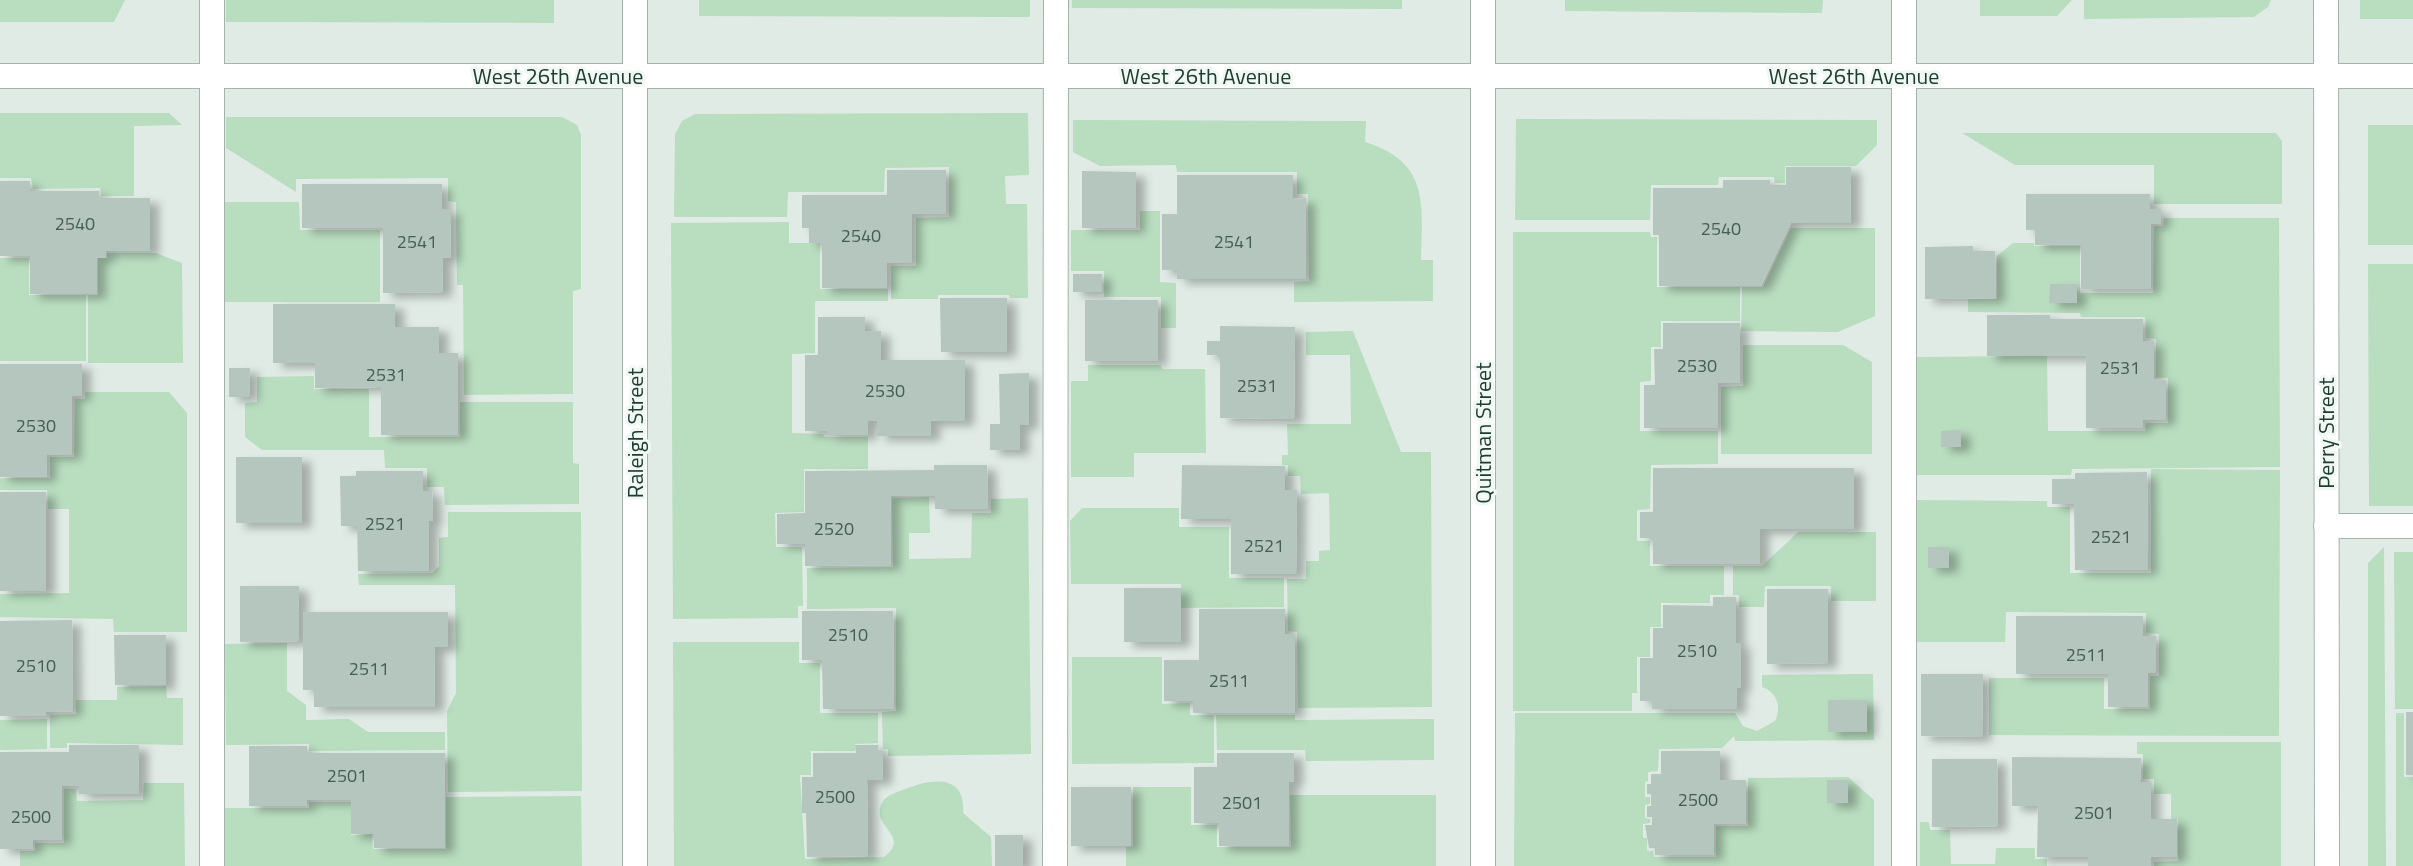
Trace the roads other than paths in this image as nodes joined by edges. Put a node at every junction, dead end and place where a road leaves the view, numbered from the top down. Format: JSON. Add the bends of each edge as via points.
{"nodes":[{"id":1,"x":212,"y":0,"type":"edge"},
{"id":2,"x":635,"y":0,"type":"edge"},
{"id":3,"x":1056,"y":0,"type":"edge"},
{"id":4,"x":1483,"y":0,"type":"edge"},
{"id":5,"x":1904,"y":0,"type":"edge"},
{"id":6,"x":2326,"y":0,"type":"edge"},
{"id":7,"x":0,"y":76,"type":"edge"},
{"id":8,"x":212,"y":76,"type":"junction"},
{"id":9,"x":635,"y":76,"type":"junction"},
{"id":10,"x":1055,"y":76,"type":"junction"},
{"id":11,"x":1483,"y":76,"type":"junction"},
{"id":12,"x":1904,"y":76,"type":"junction"},
{"id":13,"x":2326,"y":76,"type":"junction"},
{"id":14,"x":2413,"y":76,"type":"edge"},
{"id":15,"x":2326,"y":526,"type":"junction"},
{"id":16,"x":2413,"y":526,"type":"edge"},
{"id":17,"x":212,"y":866,"type":"edge"},
{"id":18,"x":635,"y":866,"type":"edge"},
{"id":19,"x":1055,"y":866,"type":"edge"},
{"id":20,"x":1483,"y":866,"type":"edge"},
{"id":21,"x":1904,"y":866,"type":"edge"},
{"id":22,"x":2327,"y":866,"type":"edge"}],
"edges":[{"from":1,"to":8,"type":"street"},
{"from":2,"to":9,"type":"street","name":"Raleigh Street"},
{"from":3,"to":10,"type":"street"},
{"from":4,"to":11,"type":"street","name":"Quitman Street"},
{"from":5,"to":12,"type":"street"},
{"from":6,"to":13,"type":"street","name":"Perry Street"},
{"from":7,"to":8,"type":"street","name":"West 26th Avenue"},
{"from":8,"to":9,"type":"street","name":"West 26th Avenue"},
{"from":8,"to":17,"type":"street"},
{"from":9,"to":10,"type":"street","name":"West 26th Avenue"},
{"from":9,"to":18,"type":"street","name":"Raleigh Street"},
{"from":10,"to":11,"type":"street","name":"West 26th Avenue"},
{"from":10,"to":19,"type":"street"},
{"from":11,"to":12,"type":"street","name":"West 26th Avenue"},
{"from":11,"to":20,"type":"street","name":"Quitman Street"},
{"from":12,"to":13,"type":"street","name":"West 26th Avenue"},
{"from":12,"to":21,"type":"street"},
{"from":13,"to":14,"type":"street","name":"West 26th Avenue"},
{"from":13,"to":15,"type":"street","name":"Perry Street"},
{"from":15,"to":16,"type":"street"},
{"from":15,"to":22,"type":"street","name":"Perry Street"}]}
